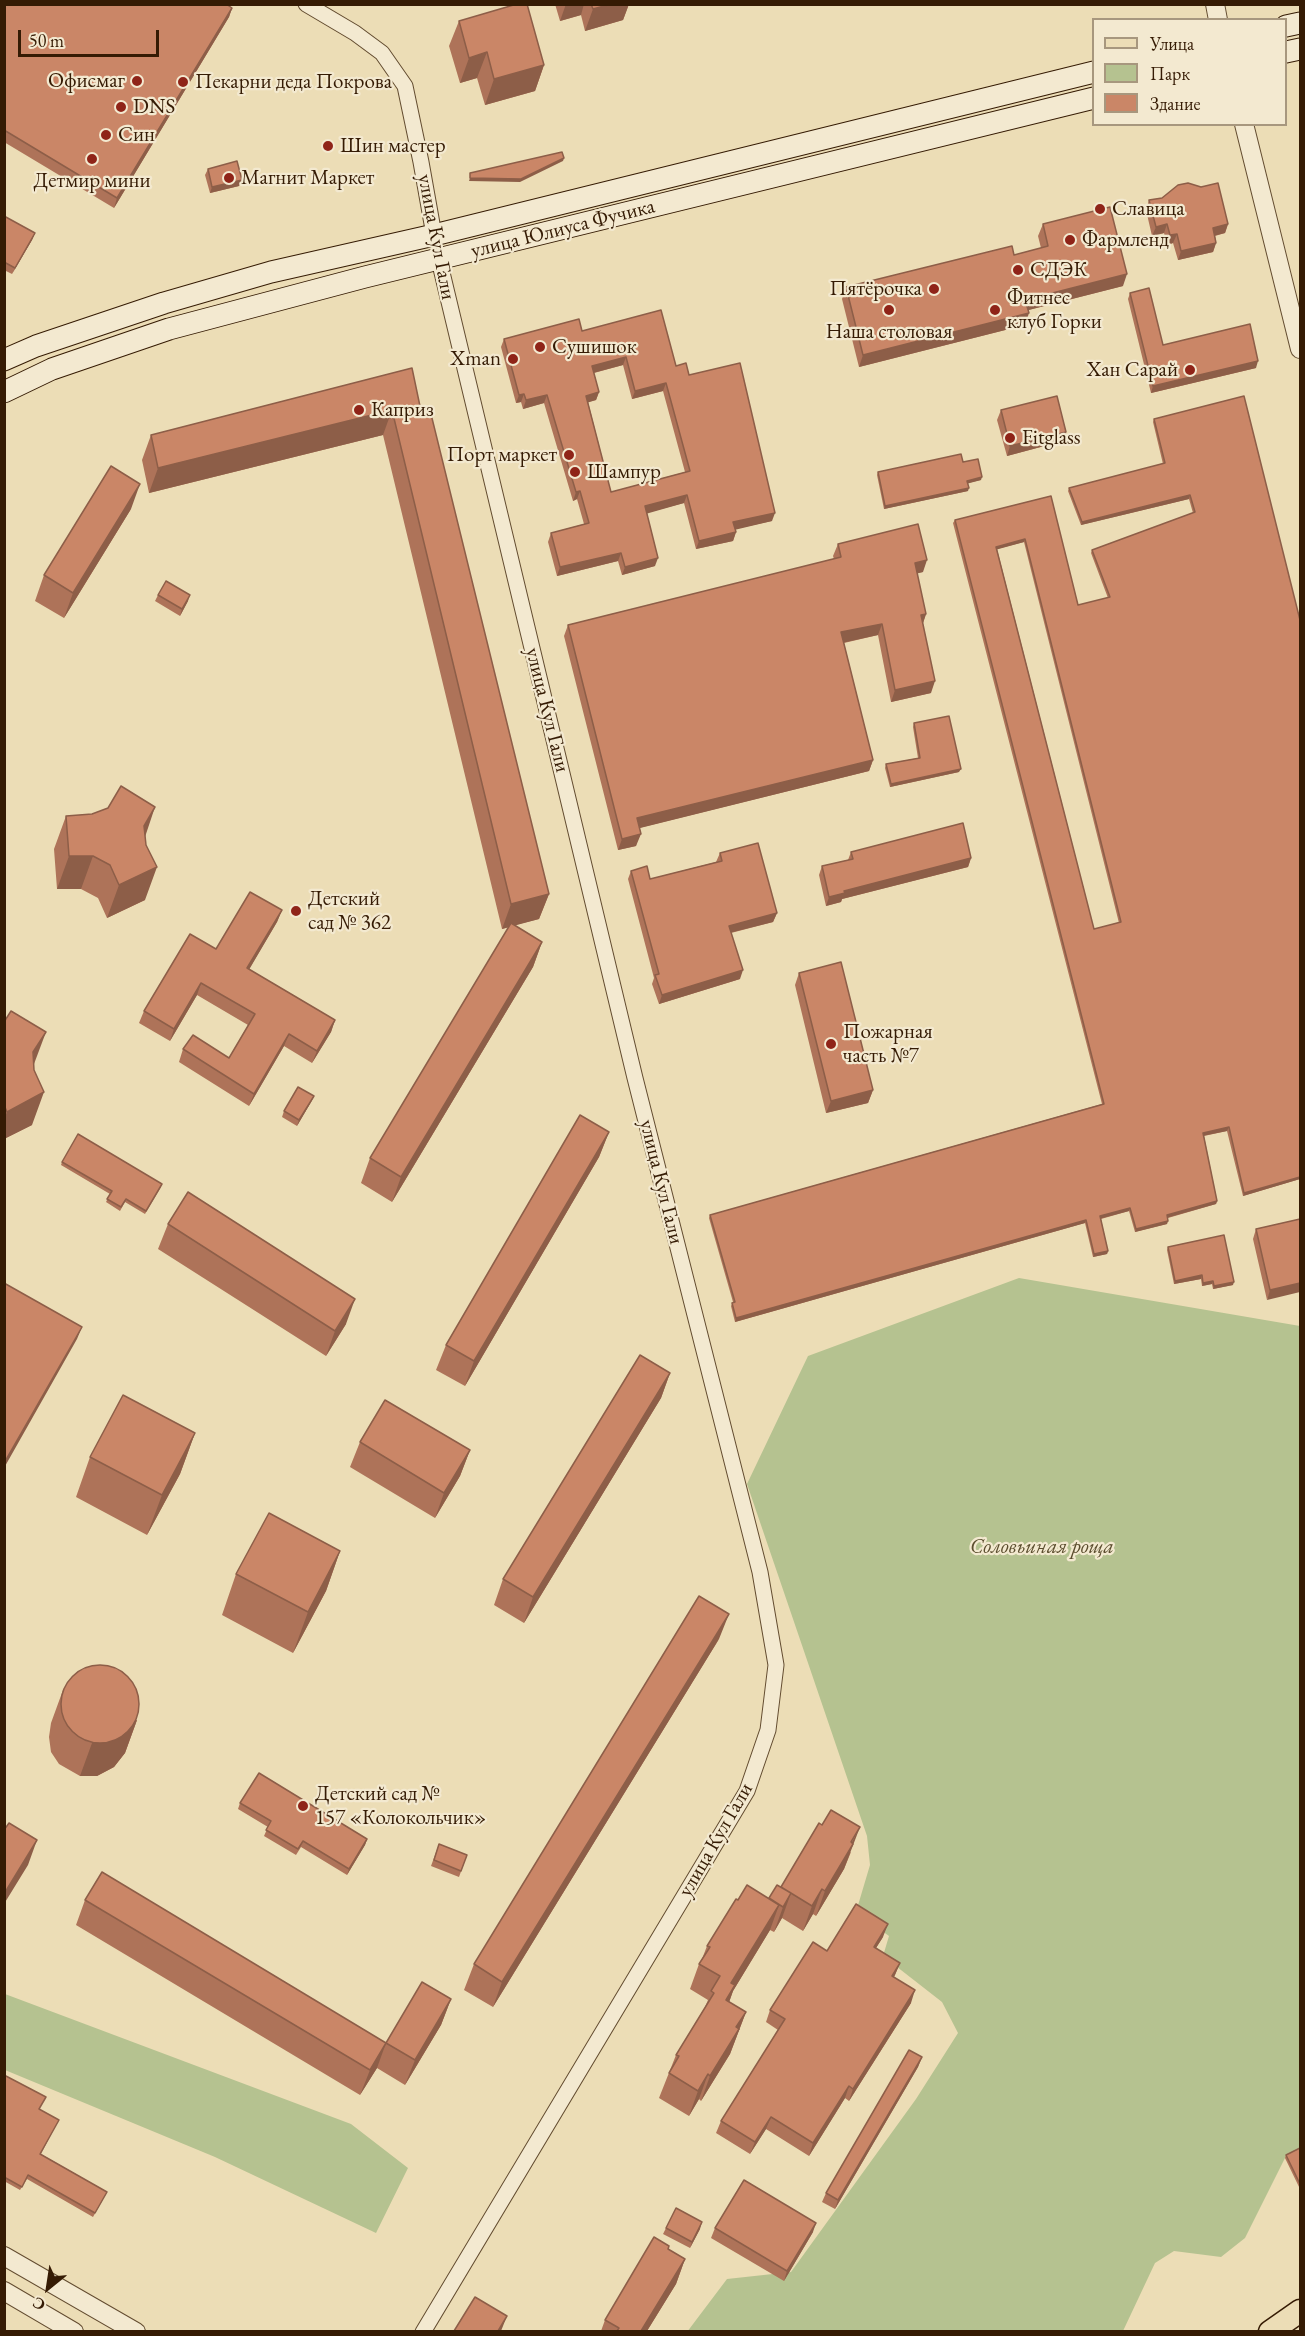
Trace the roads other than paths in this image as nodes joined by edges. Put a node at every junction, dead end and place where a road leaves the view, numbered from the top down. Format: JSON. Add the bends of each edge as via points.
{"nodes":[{"id":1,"x":306,"y":4,"type":"edge"},
{"id":2,"x":1092,"y":72,"type":"edge"},
{"id":3,"x":1092,"y":98,"type":"edge"},
{"id":4,"x":1244,"y":126,"type":"edge"},
{"id":5,"x":434,"y":234,"type":"junction"},
{"id":6,"x":439,"y":260,"type":"junction"},
{"id":7,"x":1300,"y":349,"type":"edge"},
{"id":8,"x":4,"y":360,"type":"edge"},
{"id":9,"x":4,"y":392,"type":"edge"},
{"id":10,"x":4,"y":2256,"type":"edge"},
{"id":11,"x":4,"y":2291,"type":"edge"},
{"id":12,"x":1300,"y":2311,"type":"edge"},
{"id":13,"x":74,"y":2331,"type":"edge"},
{"id":14,"x":136,"y":2331,"type":"edge"},
{"id":15,"x":423,"y":2331,"type":"edge"},
{"id":16,"x":1270,"y":2331,"type":"edge"}],
"edges":[{"from":1,"to":5,"type":"street","name":"улица Кул Гали","via":[[382,53],[405,86]]},
{"from":2,"to":5,"type":"main road","name":"улица Юлиуса Фучика"},
{"from":3,"to":6,"type":"main road","name":"улица Юлиуса Фучика"},
{"from":4,"to":7,"type":"street"},
{"from":5,"to":6,"type":"main road","name":"улица Кул Гали"},
{"from":5,"to":8,"type":"main road","name":"улица Юлиуса Фучика","via":[[186,297]]},
{"from":6,"to":9,"type":"main road","name":"улица Юлиуса Фучика","via":[[170,329],[52,369]]},
{"from":6,"to":15,"type":"street","name":"улица Кул Гали","via":[[635,1078],[760,1572],[776,1665],[768,1730],[747,1791]]},
{"from":10,"to":14,"type":"street"},
{"from":11,"to":13,"type":"street"},
{"from":12,"to":16,"type":"main road"}]}
